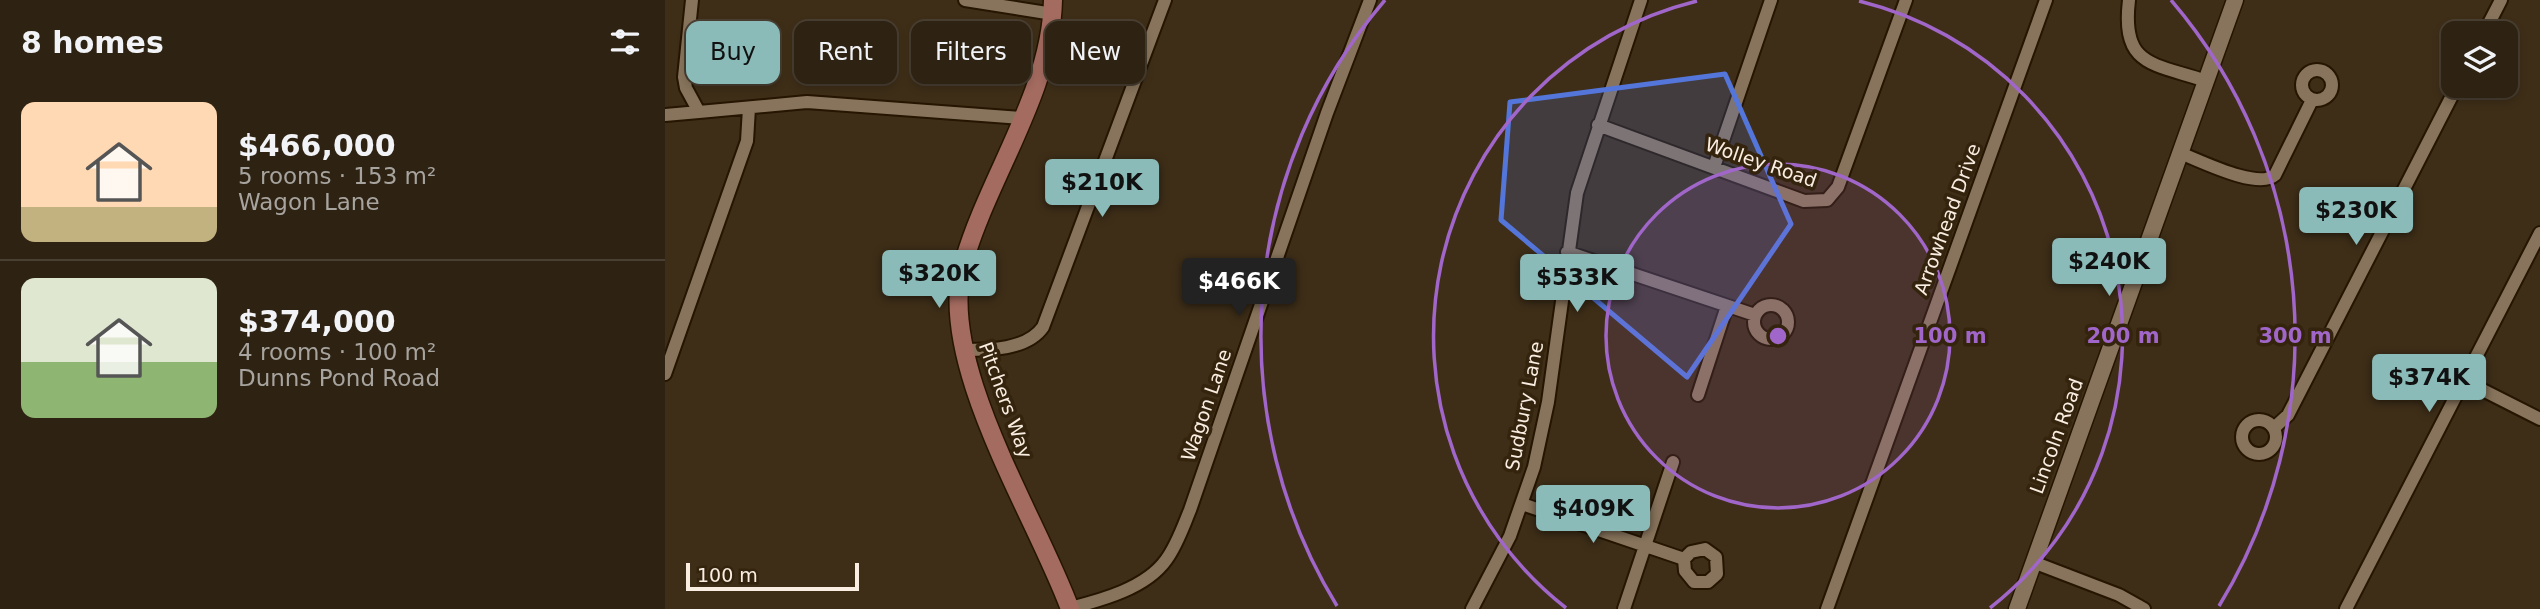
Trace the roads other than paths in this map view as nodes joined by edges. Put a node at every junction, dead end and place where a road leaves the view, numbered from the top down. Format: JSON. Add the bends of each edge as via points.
{"nodes":[{"id":1,"x":692,"y":0,"type":"edge"},
{"id":2,"x":965,"y":0,"type":"edge"},
{"id":3,"x":1165,"y":0,"type":"edge"},
{"id":4,"x":1370,"y":0,"type":"edge"},
{"id":5,"x":1641,"y":0,"type":"edge"},
{"id":6,"x":1771,"y":0,"type":"edge"},
{"id":7,"x":1906,"y":0,"type":"edge"},
{"id":8,"x":2046,"y":0,"type":"edge"},
{"id":9,"x":2129,"y":0,"type":"edge"},
{"id":10,"x":2235,"y":0,"type":"edge"},
{"id":11,"x":2501,"y":0,"type":"edge"},
{"id":12,"x":1053,"y":7,"type":"edge"},
{"id":13,"x":2490,"y":21,"type":"edge"},
{"id":14,"x":2206,"y":81,"type":"junction"},
{"id":15,"x":2451,"y":98,"type":"edge"},
{"id":16,"x":2312,"y":100,"type":"dead end"},
{"id":17,"x":749,"y":107,"type":"junction"},
{"id":18,"x":699,"y":112,"type":"junction"},
{"id":19,"x":665,"y":115,"type":"edge"},
{"id":20,"x":1022,"y":118,"type":"junction"},
{"id":21,"x":1598,"y":125,"type":"junction"},
{"id":22,"x":2181,"y":153,"type":"junction"},
{"id":23,"x":1714,"y":167,"type":"junction"},
{"id":24,"x":2540,"y":233,"type":"edge"},
{"id":25,"x":1567,"y":252,"type":"junction"},
{"id":26,"x":1727,"y":306,"type":"junction"},
{"id":27,"x":1755,"y":315,"type":"dead end"},
{"id":28,"x":964,"y":350,"type":"junction"},
{"id":29,"x":665,"y":374,"type":"edge"},
{"id":30,"x":2465,"y":380,"type":"junction"},
{"id":31,"x":1698,"y":395,"type":"dead end"},
{"id":32,"x":2540,"y":419,"type":"edge"},
{"id":33,"x":2274,"y":428,"type":"dead end"},
{"id":34,"x":1673,"y":462,"type":"dead end"},
{"id":35,"x":1523,"y":504,"type":"junction"},
{"id":36,"x":1645,"y":545,"type":"junction"},
{"id":37,"x":1684,"y":559,"type":"dead end"},
{"id":38,"x":2033,"y":562,"type":"junction"},
{"id":39,"x":1070,"y":609,"type":"edge"},
{"id":40,"x":1472,"y":609,"type":"edge"},
{"id":41,"x":1624,"y":609,"type":"edge"},
{"id":42,"x":1827,"y":609,"type":"edge"},
{"id":43,"x":2017,"y":609,"type":"edge"},
{"id":44,"x":2144,"y":609,"type":"edge"},
{"id":45,"x":2346,"y":609,"type":"edge"}],
"edges":[{"from":1,"to":18,"type":"street","via":[[684,77]]},
{"from":2,"to":12,"type":"street"},
{"from":3,"to":28,"type":"street","via":[[1042,327],[1017,344]]},
{"from":4,"to":39,"type":"street","name":"Wagon Lane","via":[[1173,549],[1158,569],[1139,583]]},
{"from":5,"to":21,"type":"street","name":"Sudbury Lane"},
{"from":6,"to":23,"type":"street"},
{"from":7,"to":23,"type":"street","name":"Wolley Road","via":[[1831,197],[1804,201]]},
{"from":8,"to":42,"type":"street","name":"Arrowhead Drive"},
{"from":9,"to":14,"type":"street","via":[[2126,32],[2135,51],[2157,65]]},
{"from":10,"to":14,"type":"street","name":"Lincoln Road"},
{"from":11,"to":13,"type":"street"},
{"from":12,"to":20,"type":"main road","name":"Pitchers Way"},
{"from":14,"to":22,"type":"street","name":"Lincoln Road"},
{"from":15,"to":33,"type":"street","via":[[2288,415]]},
{"from":16,"to":22,"type":"street","via":[[2269,180],[2254,180]]},
{"from":17,"to":18,"type":"street"},
{"from":17,"to":20,"type":"street","via":[[807,102]]},
{"from":17,"to":29,"type":"street","via":[[747,141]]},
{"from":18,"to":19,"type":"street"},
{"from":20,"to":28,"type":"main road","name":"Pitchers Way","via":[[963,265],[958,307]]},
{"from":21,"to":23,"type":"street","name":"Wolley Road"},
{"from":21,"to":25,"type":"street","name":"Sudbury Lane","via":[[1579,184]]},
{"from":22,"to":38,"type":"street","name":"Lincoln Road"},
{"from":24,"to":30,"type":"street"},
{"from":25,"to":26,"type":"street"},
{"from":25,"to":35,"type":"street","name":"Sudbury Lane","via":[[1548,402]]},
{"from":26,"to":27,"type":"street"},
{"from":26,"to":31,"type":"street"},
{"from":28,"to":39,"type":"main road","name":"Pitchers Way","via":[[989,424]]},
{"from":30,"to":32,"type":"street"},
{"from":30,"to":45,"type":"street"},
{"from":34,"to":36,"type":"street"},
{"from":35,"to":36,"type":"street"},
{"from":35,"to":40,"type":"street","name":"Sudbury Lane"},
{"from":36,"to":37,"type":"street"},
{"from":36,"to":41,"type":"street"},
{"from":38,"to":43,"type":"street","name":"Lincoln Road"},
{"from":38,"to":44,"type":"street"}]}
